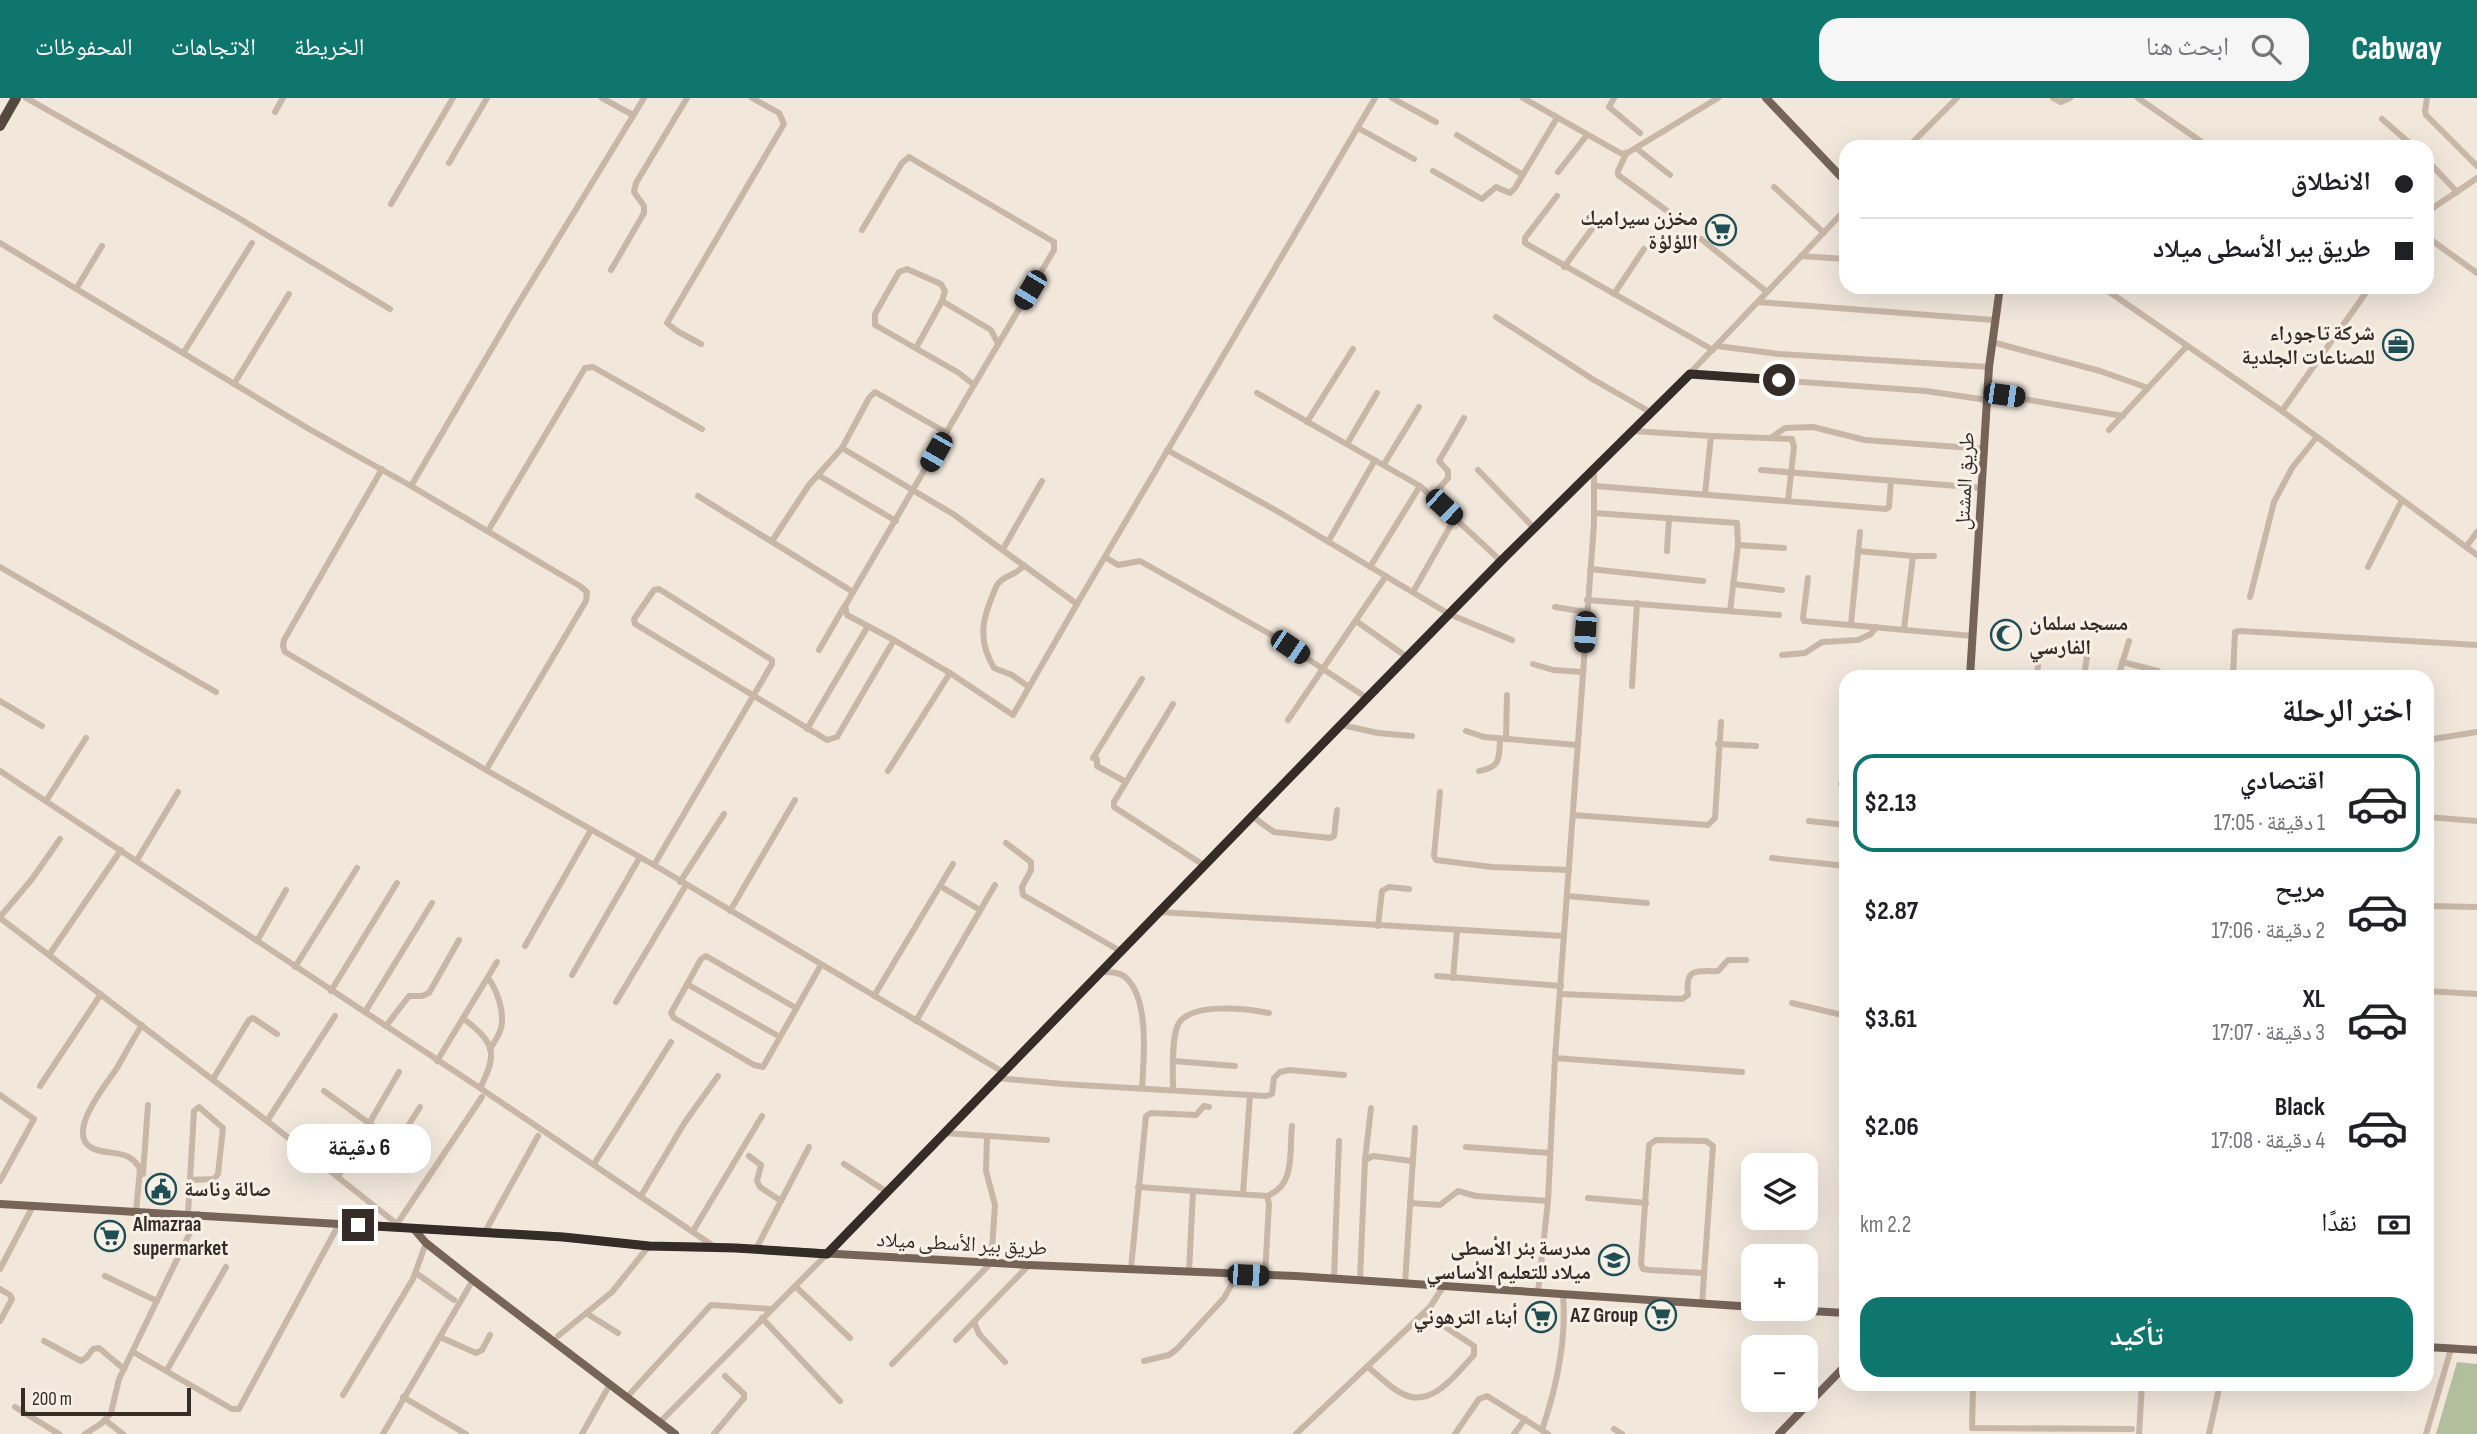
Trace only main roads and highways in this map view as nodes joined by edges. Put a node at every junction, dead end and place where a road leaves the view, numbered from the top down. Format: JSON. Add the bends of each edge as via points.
{"nodes":[{"id":1,"x":16,"y":98,"type":"edge"},
{"id":2,"x":1766,"y":98,"type":"edge"},
{"id":3,"x":0,"y":125,"type":"edge"},
{"id":4,"x":1839,"y":175,"type":"edge"},
{"id":5,"x":1999,"y":294,"type":"edge"},
{"id":6,"x":1971,"y":670,"type":"edge"},
{"id":7,"x":0,"y":1204,"type":"edge"},
{"id":8,"x":413,"y":1228,"type":"junction"},
{"id":9,"x":1741,"y":1306,"type":"edge"},
{"id":10,"x":1818,"y":1312,"type":"edge"},
{"id":11,"x":1839,"y":1314,"type":"edge"},
{"id":12,"x":2434,"y":1348,"type":"edge"},
{"id":13,"x":2477,"y":1350,"type":"edge"},
{"id":14,"x":1839,"y":1372,"type":"edge"},
{"id":15,"x":675,"y":1434,"type":"edge"},
{"id":16,"x":1779,"y":1434,"type":"edge"}],
"edges":[{"from":1,"to":3,"type":"highway"},
{"from":2,"to":4,"type":"main road"},
{"from":5,"to":6,"type":"main road","name":"طريق المشتل","via":[[1989,367]]},
{"from":7,"to":8,"type":"main road","name":"طريق بير الأسطى ميلاد"},
{"from":8,"to":9,"type":"main road","name":"طريق بير الأسطى ميلاد","via":[[649,1246],[1334,1278]]},
{"from":8,"to":15,"type":"main road","via":[[473,1280]]},
{"from":10,"to":11,"type":"main road"},
{"from":12,"to":13,"type":"main road"},
{"from":14,"to":16,"type":"main road"}]}
